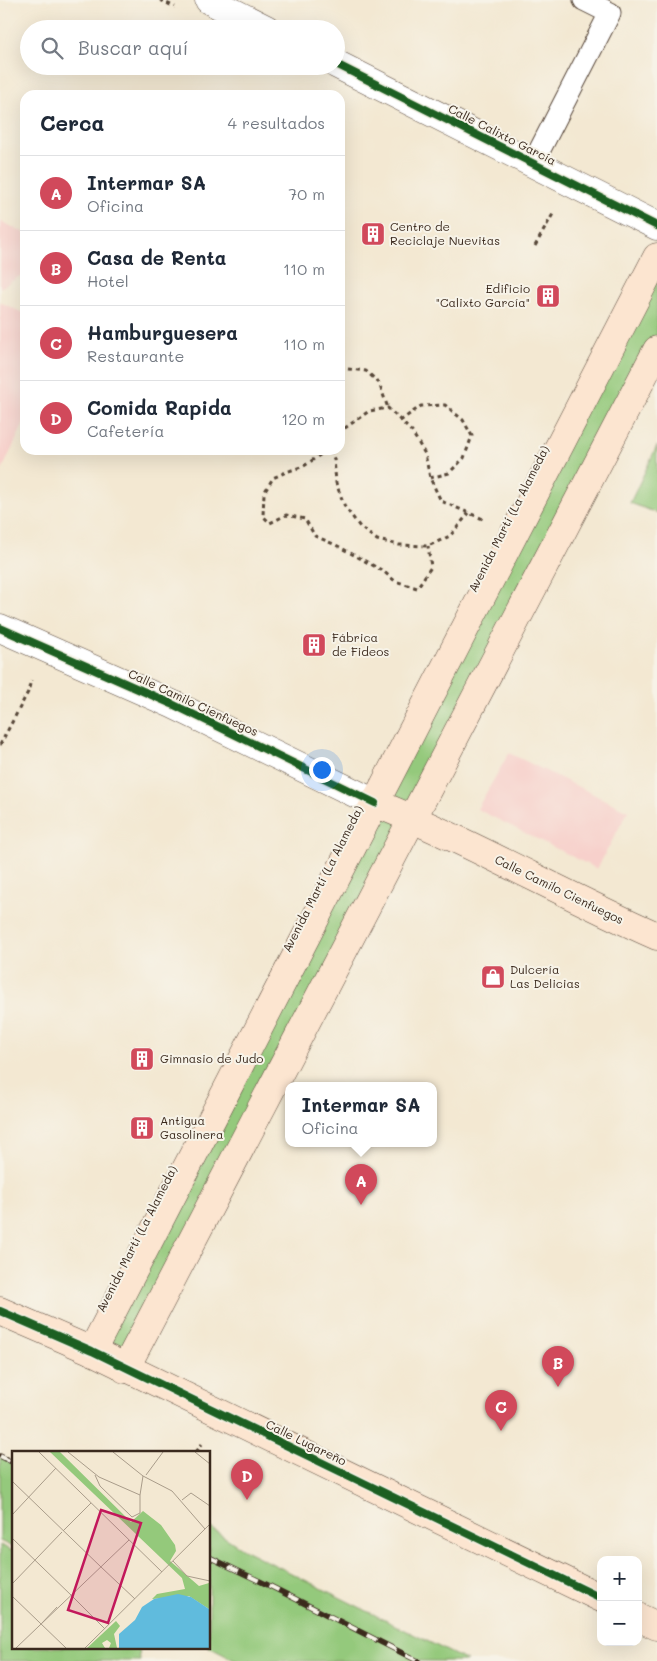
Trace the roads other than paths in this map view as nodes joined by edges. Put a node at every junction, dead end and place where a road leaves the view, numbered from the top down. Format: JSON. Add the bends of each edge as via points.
{"nodes":[{"id":1,"x":209,"y":0,"type":"edge"},
{"id":2,"x":584,"y":0,"type":"edge"},
{"id":3,"x":248,"y":20,"type":"edge"},
{"id":4,"x":345,"y":69,"type":"edge"},
{"id":5,"x":533,"y":164,"type":"junction"},
{"id":6,"x":657,"y":226,"type":"edge"},
{"id":7,"x":657,"y":257,"type":"edge"},
{"id":8,"x":657,"y":350,"type":"edge"},
{"id":9,"x":0,"y":628,"type":"edge"},
{"id":10,"x":375,"y":803,"type":"junction"},
{"id":11,"x":413,"y":818,"type":"junction"},
{"id":12,"x":657,"y":936,"type":"edge"},
{"id":13,"x":0,"y":1311,"type":"edge"},
{"id":14,"x":92,"y":1351,"type":"junction"},
{"id":15,"x":125,"y":1368,"type":"junction"},
{"id":16,"x":597,"y":1596,"type":"edge"},
{"id":17,"x":642,"y":1618,"type":"edge"},
{"id":18,"x":657,"y":1626,"type":"edge"}],
"edges":[{"from":1,"to":3,"type":"street"},
{"from":2,"to":5,"type":"lane","via":[[610,13]]},
{"from":4,"to":5,"type":"street","name":"Calle Calixto García"},
{"from":5,"to":6,"type":"street","name":"Calle Calixto García"},
{"from":7,"to":10,"type":"main road","name":"Avenida Martí (La Alameda)"},
{"from":8,"to":11,"type":"main road"},
{"from":9,"to":10,"type":"street","name":"Calle Camilo Cienfuegos","via":[[172,704]]},
{"from":10,"to":11,"type":"main road","name":"Calle Camilo Cienfuegos"},
{"from":10,"to":14,"type":"main road","name":"Avenida Martí (La Alameda)"},
{"from":11,"to":12,"type":"main road","name":"Calle Camilo Cienfuegos"},
{"from":11,"to":15,"type":"main road"},
{"from":13,"to":14,"type":"main road","name":"Calle Lugareño"},
{"from":14,"to":15,"type":"main road","name":"Calle Lugareño"},
{"from":15,"to":16,"type":"main road","name":"Calle Lugareño"},
{"from":17,"to":18,"type":"main road"}]}
